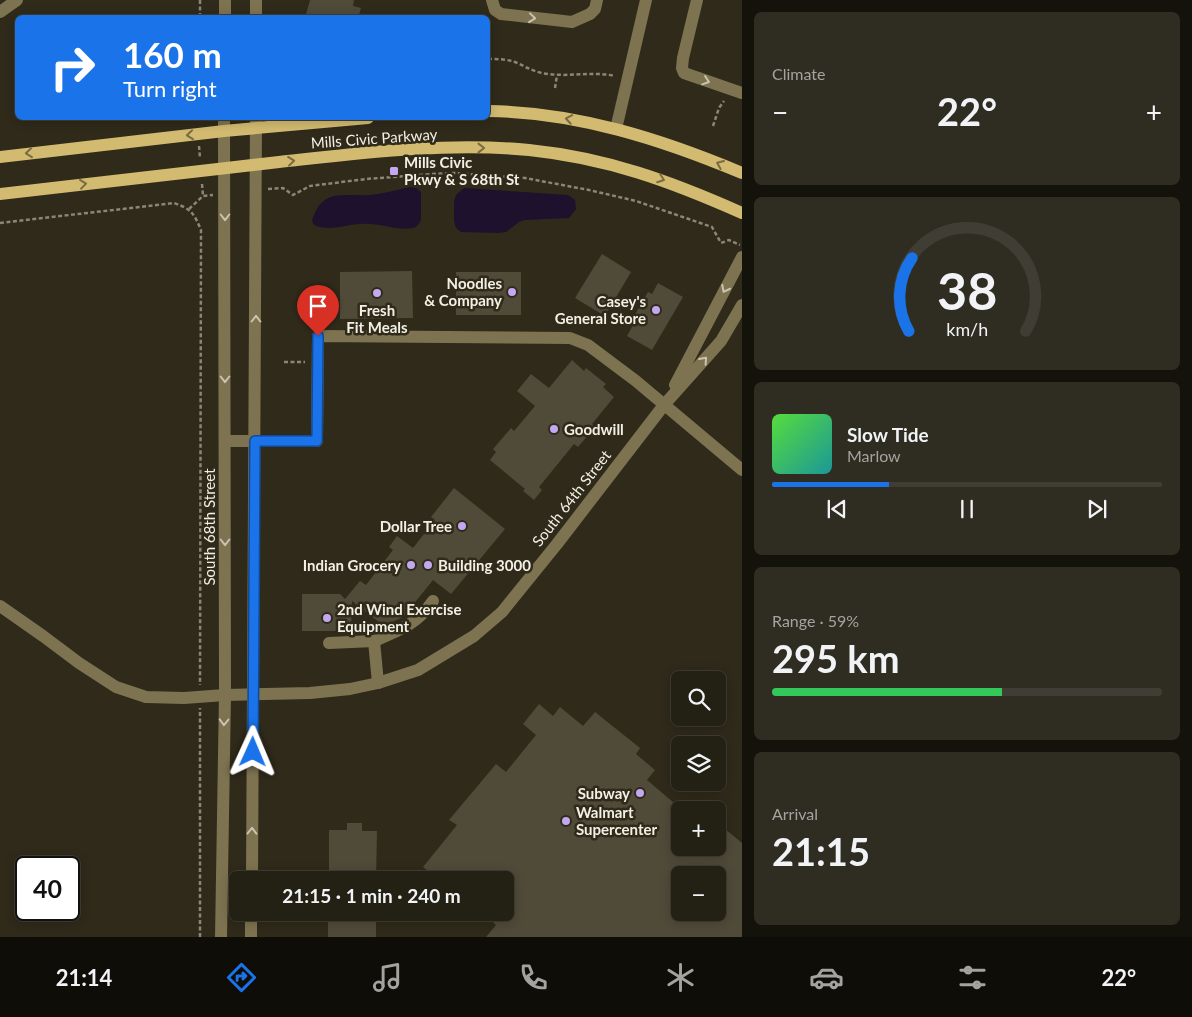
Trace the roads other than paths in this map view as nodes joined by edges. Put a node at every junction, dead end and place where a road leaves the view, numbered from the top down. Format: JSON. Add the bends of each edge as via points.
{"nodes":[{"id":1,"x":18,"y":0,"type":"edge"},
{"id":2,"x":225,"y":0,"type":"edge"},
{"id":3,"x":256,"y":0,"type":"edge"},
{"id":4,"x":492,"y":0,"type":"edge"},
{"id":5,"x":596,"y":0,"type":"edge"},
{"id":6,"x":646,"y":0,"type":"edge"},
{"id":7,"x":697,"y":0,"type":"edge"},
{"id":8,"x":0,"y":12,"type":"edge"},
{"id":9,"x":225,"y":15,"type":"edge"},
{"id":10,"x":256,"y":15,"type":"edge"},
{"id":11,"x":737,"y":92,"type":"edge"},
{"id":12,"x":490,"y":111,"type":"edge"},
{"id":13,"x":224,"y":120,"type":"edge"},
{"id":14,"x":323,"y":120,"type":"edge"},
{"id":15,"x":256,"y":123,"type":"edge"},
{"id":16,"x":616,"y":129,"type":"junction"},
{"id":17,"x":224,"y":131,"type":"junction"},
{"id":18,"x":0,"y":156,"type":"edge"},
{"id":19,"x":257,"y":165,"type":"junction"},
{"id":20,"x":225,"y":168,"type":"junction"},
{"id":21,"x":742,"y":173,"type":"edge"},
{"id":22,"x":0,"y":194,"type":"edge"},
{"id":23,"x":742,"y":213,"type":"edge"},
{"id":24,"x":742,"y":257,"type":"edge"},
{"id":25,"x":742,"y":305,"type":"edge"},
{"id":26,"x":664,"y":405,"type":"junction"},
{"id":27,"x":225,"y":441,"type":"junction"},
{"id":28,"x":255,"y":441,"type":"junction"},
{"id":29,"x":742,"y":470,"type":"edge"},
{"id":30,"x":433,"y":600,"type":"dead end"},
{"id":31,"x":0,"y":606,"type":"edge"},
{"id":32,"x":374,"y":641,"type":"junction"},
{"id":33,"x":329,"y":643,"type":"dead end"},
{"id":34,"x":378,"y":683,"type":"junction"},
{"id":35,"x":225,"y":695,"type":"junction"},
{"id":36,"x":254,"y":695,"type":"junction"},
{"id":37,"x":252,"y":871,"type":"edge"},
{"id":38,"x":251,"y":921,"type":"edge"},
{"id":39,"x":221,"y":937,"type":"edge"},
{"id":40,"x":251,"y":937,"type":"edge"}],
"edges":[{"from":1,"to":8,"type":"street"},
{"from":2,"to":9,"type":"street"},
{"from":3,"to":10,"type":"street"},
{"from":4,"to":5,"type":"street","one_way":true,"via":[[495,10],[501,14],[572,22],[590,14],[595,9]]},
{"from":6,"to":16,"type":"street"},
{"from":7,"to":11,"type":"street","one_way":true,"via":[[683,58],[684,73]]},
{"from":16,"to":12,"type":"main road","one_way":true,"via":[[531,113]]},
{"from":13,"to":17,"type":"street","name":"South 68th Street"},
{"from":14,"to":15,"type":"main road","name":"Mills Civic Parkway"},
{"from":15,"to":17,"type":"main road","name":"Mills Civic Parkway"},
{"from":15,"to":19,"type":"street"},
{"from":21,"to":16,"type":"main road","one_way":true},
{"from":17,"to":18,"type":"main road","name":"Mills Civic Parkway","one_way":true},
{"from":17,"to":20,"type":"street","name":"South 68th Street"},
{"from":19,"to":20,"type":"main road","name":"Mills Civic Parkway"},
{"from":19,"to":23,"type":"main road","name":"Mills Civic Parkway","one_way":true,"via":[[432,149],[530,150],[653,176]]},
{"from":28,"to":19,"type":"street","one_way":true},
{"from":22,"to":20,"type":"main road","name":"Mills Civic Parkway","one_way":true},
{"from":20,"to":27,"type":"street","name":"South 68th Street","one_way":true},
{"from":24,"to":26,"type":"street","name":"South 64th Street","one_way":true},
{"from":26,"to":25,"type":"street","name":"South 64th Street","one_way":true,"via":[[721,341]]},
{"from":26,"to":28,"type":"street","via":[[588,346],[570,338],[318,336],[317,441]]},
{"from":26,"to":29,"type":"street"},
{"from":26,"to":34,"type":"street","name":"South 64th Street","via":[[502,612],[474,636],[418,670]]},
{"from":27,"to":28,"type":"street"},
{"from":27,"to":35,"type":"street","name":"South 68th Street","one_way":true},
{"from":28,"to":36,"type":"street"},
{"from":30,"to":32,"type":"street","via":[[423,615],[402,630]]},
{"from":31,"to":35,"type":"street","name":"South 64th Street","via":[[116,687],[146,697]]},
{"from":32,"to":33,"type":"street"},
{"from":32,"to":34,"type":"street"},
{"from":34,"to":36,"type":"street","name":"South 64th Street","via":[[310,693]]},
{"from":35,"to":36,"type":"street","name":"South 64th Street"},
{"from":35,"to":39,"type":"street","name":"South 68th Street","one_way":true},
{"from":37,"to":36,"type":"street","one_way":true},
{"from":38,"to":40,"type":"street"}]}
